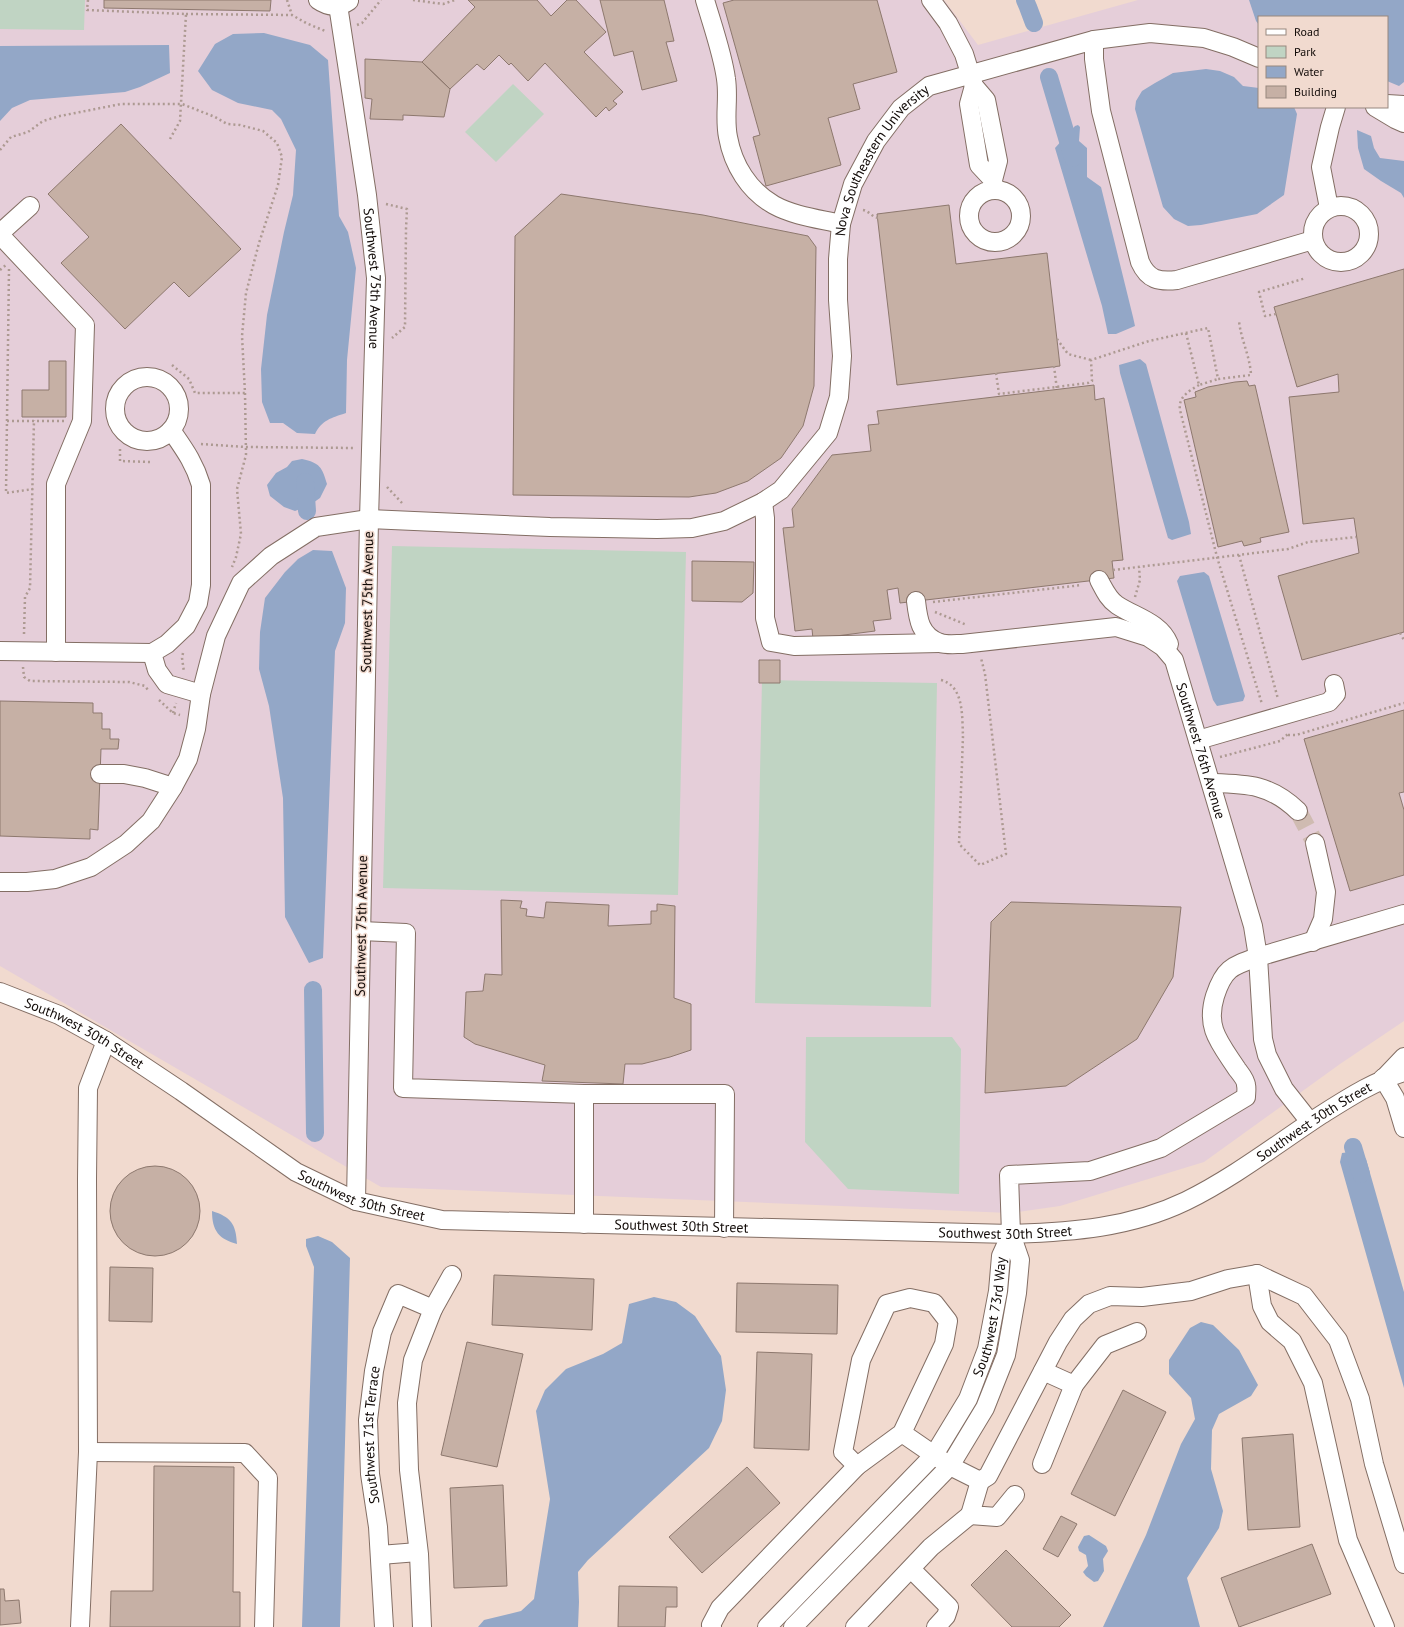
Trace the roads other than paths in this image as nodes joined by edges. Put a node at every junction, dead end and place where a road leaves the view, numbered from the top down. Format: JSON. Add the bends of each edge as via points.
{"nodes":[{"id":1,"x":318,"y":0,"type":"edge"},
{"id":2,"x":705,"y":0,"type":"edge"},
{"id":3,"x":931,"y":0,"type":"edge"},
{"id":4,"x":344,"y":3,"type":"edge"},
{"id":5,"x":1094,"y":40,"type":"junction"},
{"id":6,"x":1258,"y":58,"type":"edge"},
{"id":7,"x":972,"y":79,"type":"junction"},
{"id":8,"x":1388,"y":104,"type":"edge"},
{"id":9,"x":1404,"y":105,"type":"edge"},
{"id":10,"x":1336,"y":108,"type":"edge"},
{"id":11,"x":1377,"y":108,"type":"edge"},
{"id":12,"x":1404,"y":124,"type":"edge"},
{"id":13,"x":993,"y":133,"type":"junction"},
{"id":14,"x":974,"y":136,"type":"junction"},
{"id":15,"x":30,"y":206,"type":"dead end"},
{"id":16,"x":1329,"y":208,"type":"junction"},
{"id":17,"x":841,"y":224,"type":"junction"},
{"id":18,"x":0,"y":234,"type":"edge"},
{"id":19,"x":1313,"y":240,"type":"junction"},
{"id":20,"x":171,"y":430,"type":"dead end"},
{"id":21,"x":763,"y":502,"type":"junction"},
{"id":22,"x":369,"y":519,"type":"junction"},
{"id":23,"x":916,"y":601,"type":"dead end"},
{"id":24,"x":1116,"y":627,"type":"junction"},
{"id":25,"x":940,"y":643,"type":"junction"},
{"id":26,"x":0,"y":651,"type":"edge"},
{"id":27,"x":56,"y":652,"type":"junction"},
{"id":28,"x":152,"y":653,"type":"junction"},
{"id":29,"x":1174,"y":660,"type":"junction"},
{"id":30,"x":1334,"y":684,"type":"dead end"},
{"id":31,"x":201,"y":694,"type":"junction"},
{"id":32,"x":1198,"y":740,"type":"junction"},
{"id":33,"x":100,"y":774,"type":"dead end"},
{"id":34,"x":1211,"y":783,"type":"junction"},
{"id":35,"x":173,"y":787,"type":"junction"},
{"id":36,"x":1298,"y":810,"type":"tunnel mouth"},
{"id":37,"x":1315,"y":843,"type":"tunnel mouth"},
{"id":38,"x":0,"y":882,"type":"edge"},
{"id":39,"x":1404,"y":914,"type":"edge"},
{"id":40,"x":362,"y":931,"type":"junction"},
{"id":41,"x":1313,"y":942,"type":"junction"},
{"id":42,"x":1258,"y":957,"type":"junction"},
{"id":43,"x":0,"y":992,"type":"edge"},
{"id":44,"x":106,"y":1041,"type":"junction"},
{"id":45,"x":1404,"y":1057,"type":"edge"},
{"id":46,"x":1404,"y":1072,"type":"edge"},
{"id":47,"x":1383,"y":1078,"type":"junction"},
{"id":48,"x":584,"y":1094,"type":"junction"},
{"id":49,"x":1310,"y":1122,"type":"junction"},
{"id":50,"x":1404,"y":1128,"type":"edge"},
{"id":51,"x":356,"y":1201,"type":"junction"},
{"id":52,"x":584,"y":1224,"type":"junction"},
{"id":53,"x":724,"y":1228,"type":"junction"},
{"id":54,"x":1011,"y":1234,"type":"junction"},
{"id":55,"x":1257,"y":1274,"type":"junction"},
{"id":56,"x":452,"y":1275,"type":"dead end"},
{"id":57,"x":432,"y":1309,"type":"junction"},
{"id":58,"x":1137,"y":1332,"type":"dead end"},
{"id":59,"x":1043,"y":1371,"type":"junction"},
{"id":60,"x":1074,"y":1385,"type":"junction"},
{"id":61,"x":902,"y":1433,"type":"junction"},
{"id":62,"x":88,"y":1452,"type":"junction"},
{"id":63,"x":934,"y":1455,"type":"junction"},
{"id":64,"x":1042,"y":1464,"type":"dead end"},
{"id":65,"x":856,"y":1466,"type":"junction"},
{"id":66,"x":950,"y":1466,"type":"junction"},
{"id":67,"x":980,"y":1481,"type":"junction"},
{"id":68,"x":1015,"y":1495,"type":"dead end"},
{"id":69,"x":970,"y":1515,"type":"junction"},
{"id":70,"x":418,"y":1552,"type":"junction"},
{"id":71,"x":380,"y":1556,"type":"junction"},
{"id":72,"x":1404,"y":1564,"type":"edge"},
{"id":73,"x":911,"y":1569,"type":"junction"},
{"id":74,"x":80,"y":1627,"type":"edge"},
{"id":75,"x":264,"y":1627,"type":"edge"},
{"id":76,"x":384,"y":1627,"type":"edge"},
{"id":77,"x":422,"y":1627,"type":"edge"},
{"id":78,"x":712,"y":1627,"type":"edge"},
{"id":79,"x":766,"y":1627,"type":"edge"},
{"id":80,"x":793,"y":1627,"type":"edge"},
{"id":81,"x":855,"y":1627,"type":"edge"},
{"id":82,"x":936,"y":1627,"type":"edge"},
{"id":83,"x":1385,"y":1627,"type":"edge"}],
"edges":[{"from":1,"to":4,"type":"street","name":"Southwest 75th Avenue","via":[[326,5]]},
{"from":2,"to":17,"type":"street","via":[[726,77],[728,136],[734,160],[744,178],[758,194],[775,206]]},
{"from":3,"to":7,"type":"street","via":[[948,23],[964,54]]},
{"from":4,"to":22,"type":"street","name":"Southwest 75th Avenue","via":[[376,278]]},
{"from":5,"to":6,"type":"street","name":"Nova Southeastern University","via":[[1150,33],[1204,38]]},
{"from":5,"to":7,"type":"street","name":"Nova Southeastern University"},
{"from":5,"to":19,"type":"street","via":[[1100,111],[1144,270],[1156,280],[1177,280]]},
{"from":7,"to":13,"type":"street","via":[[986,100]]},
{"from":7,"to":14,"type":"street","via":[[969,104]]},
{"from":7,"to":17,"type":"street","name":"Nova Southeastern University","via":[[930,86],[901,108],[876,142],[853,184]]},
{"from":8,"to":9,"type":"street"},
{"from":10,"to":16,"type":"street","via":[[1321,166]]},
{"from":11,"to":12,"type":"street"},
{"from":13,"to":14,"type":"street"},
{"from":13,"to":14,"type":"street","via":[[998,160],[993,185],[979,165]]},
{"from":15,"to":18,"type":"street"},
{"from":16,"to":19,"type":"street","via":[[1316,222]]},
{"from":16,"to":19,"type":"street","via":[[1348,206],[1356,210],[1368,224],[1369,242],[1358,257],[1340,262],[1323,256]]},
{"from":17,"to":21,"type":"street","name":"Nova Southeastern University","via":[[838,259],[842,356],[839,397],[828,433],[781,490]]},
{"from":18,"to":27,"type":"street","via":[[85,325],[82,421],[56,484]]},
{"from":20,"to":28,"type":"street","via":[[185,448],[201,484],[201,585],[198,603],[186,626],[167,644]]},
{"from":21,"to":22,"type":"street","name":"Nova Southeastern University","via":[[724,521],[692,528]]},
{"from":21,"to":25,"type":"street","name":"Southwest 76th Avenue","via":[[765,618],[771,642],[794,646]]},
{"from":22,"to":31,"type":"street","name":"Nova Southeastern University","via":[[316,527],[271,556],[241,583],[216,636]]},
{"from":22,"to":40,"type":"street","name":"Southwest 75th Avenue"},
{"from":23,"to":25,"type":"street","via":[[919,623],[927,635]]},
{"from":24,"to":25,"type":"street","name":"Southwest 76th Avenue","via":[[962,644]]},
{"from":24,"to":29,"type":"street","name":"Southwest 76th Avenue","via":[[1148,637]]},
{"from":24,"to":29,"type":"street","via":[[1101,599],[1098,578],[1108,597],[1117,605],[1151,623],[1166,637]]},
{"from":26,"to":27,"type":"street"},
{"from":27,"to":28,"type":"street"},
{"from":28,"to":31,"type":"street","via":[[157,670],[167,684]]},
{"from":29,"to":32,"type":"street","name":"Southwest 76th Avenue"},
{"from":30,"to":32,"type":"street","via":[[1336,694],[1329,702],[1261,716],[1222,734]]},
{"from":31,"to":35,"type":"street","name":"Nova Southeastern University","via":[[188,759]]},
{"from":32,"to":34,"type":"street","name":"Southwest 76th Avenue"},
{"from":33,"to":35,"type":"street","via":[[124,774]]},
{"from":34,"to":36,"type":"street","via":[[1250,784],[1260,787],[1278,794]]},
{"from":34,"to":42,"type":"street","name":"Southwest 76th Avenue","via":[[1253,926]]},
{"from":35,"to":38,"type":"street","name":"Nova Southeastern University","via":[[151,821],[126,844],[91,867],[55,879]]},
{"from":37,"to":41,"type":"street","via":[[1326,892],[1323,919]]},
{"from":39,"to":41,"type":"street"},
{"from":40,"to":48,"type":"street","via":[[406,933],[403,1088]]},
{"from":40,"to":51,"type":"street","name":"Southwest 75th Avenue"},
{"from":41,"to":42,"type":"street"},
{"from":42,"to":49,"type":"street","name":"Southwest 76th Avenue","via":[[1263,1039],[1267,1055],[1284,1089]]},
{"from":42,"to":54,"type":"street","via":[[1238,964],[1223,975],[1211,1018],[1216,1037],[1246,1083],[1246,1097],[1161,1148],[1090,1171],[1010,1175]]},
{"from":43,"to":44,"type":"street","name":"Southwest 30th Street","via":[[59,1015]]},
{"from":44,"to":51,"type":"street","name":"Southwest 30th Street","via":[[296,1172]]},
{"from":44,"to":62,"type":"street","via":[[88,1088]]},
{"from":45,"to":47,"type":"street","name":"Southwest 30th Street"},
{"from":46,"to":47,"type":"street","name":"Southwest 30th Street"},
{"from":47,"to":49,"type":"street","name":"Southwest 30th Street"},
{"from":47,"to":50,"type":"street","via":[[1395,1098]]},
{"from":48,"to":52,"type":"street"},
{"from":48,"to":53,"type":"street","via":[[725,1094]]},
{"from":49,"to":54,"type":"street","name":"Southwest 30th Street","via":[[1210,1188],[1166,1210],[1129,1222],[1097,1228],[1070,1232]]},
{"from":51,"to":52,"type":"street","name":"Southwest 30th Street","via":[[442,1220]]},
{"from":52,"to":53,"type":"street","name":"Southwest 30th Street"},
{"from":53,"to":54,"type":"street","name":"Southwest 30th Street"},
{"from":54,"to":63,"type":"street","name":"Southwest 73rd Way","via":[[1001,1256],[988,1350],[968,1399]]},
{"from":54,"to":66,"type":"street","name":"Southwest 73rd Way","via":[[1020,1260],[1006,1355],[985,1408]]},
{"from":55,"to":59,"type":"street","via":[[1228,1279],[1191,1291],[1142,1297],[1110,1296],[1089,1304],[1073,1319]]},
{"from":55,"to":72,"type":"street","via":[[1304,1296],[1338,1340],[1360,1400],[1374,1464]]},
{"from":55,"to":83,"type":"street","via":[[1262,1306],[1270,1322],[1292,1341],[1313,1383],[1348,1540]]},
{"from":56,"to":57,"type":"street"},
{"from":57,"to":70,"type":"street","via":[[413,1360],[407,1404],[409,1470]]},
{"from":57,"to":71,"type":"street","name":"Southwest 71st Terrace","via":[[398,1294],[382,1332],[368,1420],[370,1474]]},
{"from":58,"to":60,"type":"street","via":[[1104,1345]]},
{"from":59,"to":60,"type":"street"},
{"from":59,"to":67,"type":"street","via":[[988,1476]]},
{"from":60,"to":64,"type":"street"},
{"from":61,"to":63,"type":"street"},
{"from":61,"to":65,"type":"street"},
{"from":61,"to":65,"type":"street","via":[[944,1344],[948,1321],[934,1303],[910,1298],[887,1304],[861,1360],[843,1452]]},
{"from":62,"to":74,"type":"street"},
{"from":62,"to":75,"type":"street","via":[[245,1453],[268,1478]]},
{"from":63,"to":66,"type":"street"},
{"from":63,"to":79,"type":"street","name":"Southwest 73rd Way"},
{"from":65,"to":78,"type":"street","via":[[720,1608]]},
{"from":66,"to":67,"type":"street"},
{"from":66,"to":80,"type":"street","name":"Southwest 73rd Way"},
{"from":67,"to":69,"type":"street"},
{"from":68,"to":69,"type":"street","via":[[997,1517]]},
{"from":69,"to":73,"type":"street","via":[[930,1547]]},
{"from":70,"to":71,"type":"street"},
{"from":70,"to":77,"type":"street"},
{"from":71,"to":76,"type":"street","name":"Southwest 71st Terrace"},
{"from":73,"to":81,"type":"street"},
{"from":73,"to":82,"type":"street","via":[[949,1607],[946,1616]]}]}
